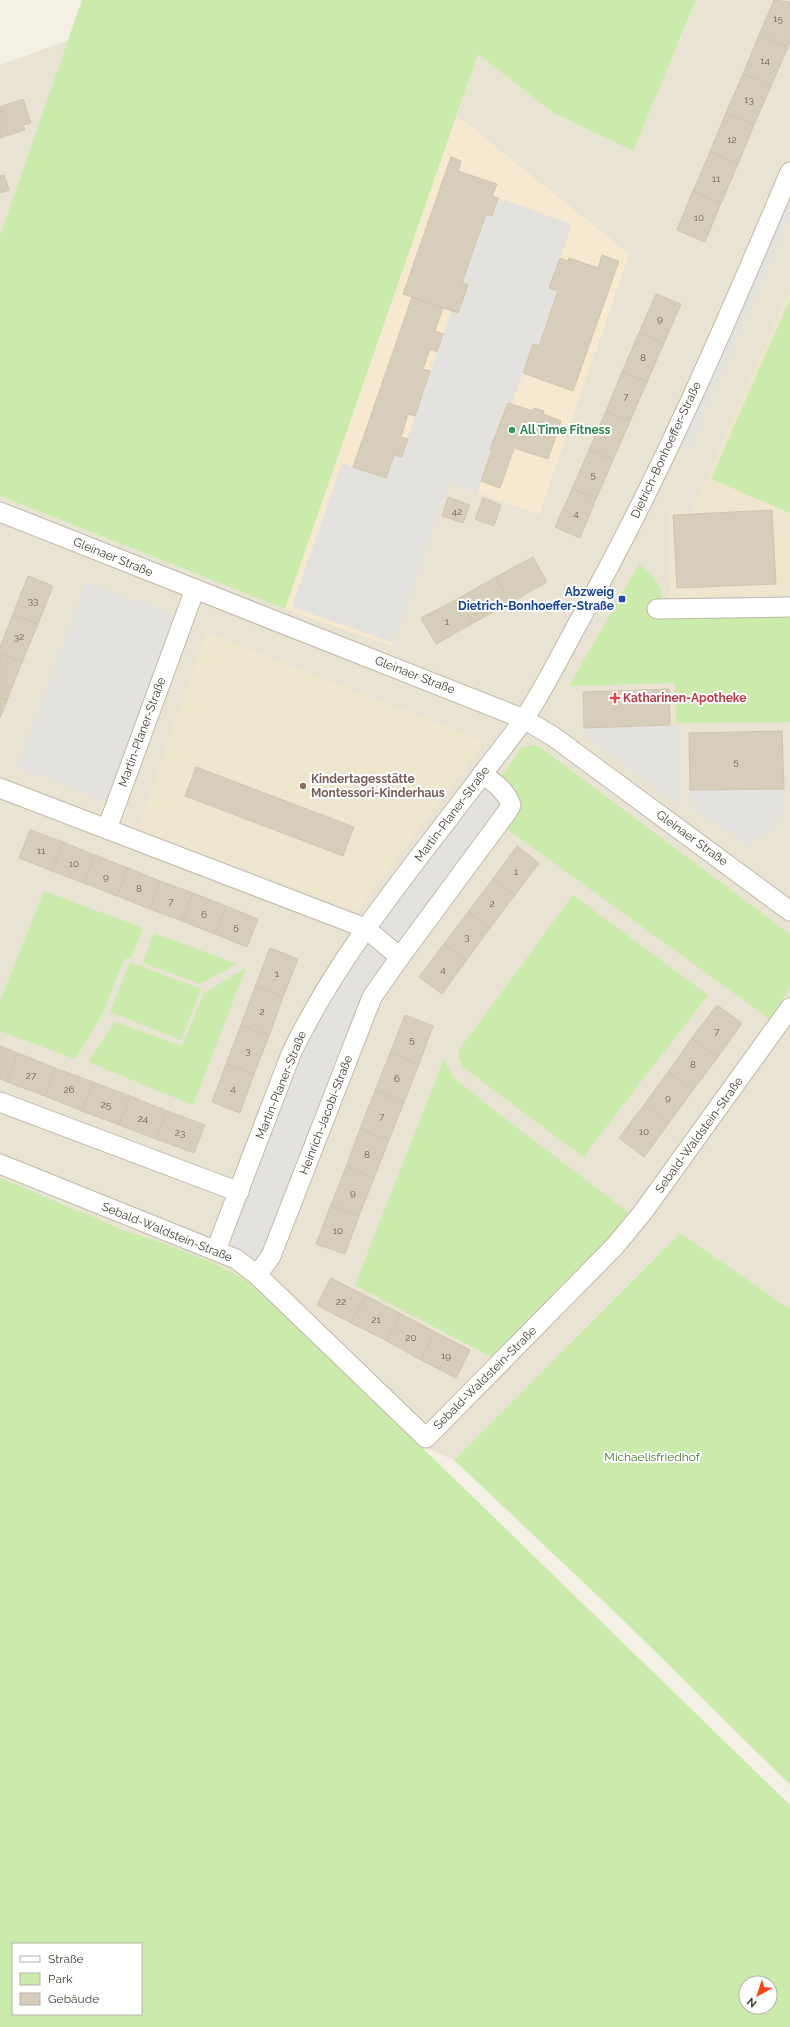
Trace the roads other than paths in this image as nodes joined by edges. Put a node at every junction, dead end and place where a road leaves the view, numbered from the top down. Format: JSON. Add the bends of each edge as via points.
{"nodes":[{"id":1,"x":790,"y":172,"type":"edge"},
{"id":2,"x":0,"y":512,"type":"edge"},
{"id":3,"x":195,"y":589,"type":"junction"},
{"id":4,"x":790,"y":607,"type":"edge"},
{"id":5,"x":657,"y":610,"type":"dead end"},
{"id":6,"x":524,"y":719,"type":"junction"},
{"id":7,"x":482,"y":774,"type":"junction"},
{"id":8,"x":0,"y":788,"type":"edge"},
{"id":9,"x":107,"y":829,"type":"junction"},
{"id":10,"x":790,"y":911,"type":"edge"},
{"id":11,"x":365,"y":928,"type":"junction"},
{"id":12,"x":400,"y":957,"type":"junction"},
{"id":13,"x":790,"y":1008,"type":"edge"},
{"id":14,"x":0,"y":1102,"type":"edge"},
{"id":15,"x":0,"y":1164,"type":"edge"},
{"id":16,"x":239,"y":1192,"type":"junction"},
{"id":17,"x":216,"y":1250,"type":"junction"},
{"id":18,"x":257,"y":1275,"type":"junction"}],
"edges":[{"from":1,"to":6,"type":"street","name":"Dietrich-Bonhoeffer-Straße","via":[[735,302],[637,513],[598,589]]},
{"from":2,"to":3,"type":"street","name":"Gleinaer Straße"},
{"from":3,"to":6,"type":"street","name":"Gleinaer Straße"},
{"from":3,"to":9,"type":"street","name":"Martin-Planer-Straße"},
{"from":4,"to":5,"type":"street"},
{"from":6,"to":7,"type":"street","name":"Martin-Planer-Straße"},
{"from":6,"to":10,"type":"street","name":"Gleinaer Straße","via":[[554,737]]},
{"from":7,"to":11,"type":"street","name":"Martin-Planer-Straße"},
{"from":7,"to":12,"type":"street","name":"Heinrich-Jacobi-Straße","via":[[501,788],[511,805]]},
{"from":8,"to":9,"type":"street"},
{"from":9,"to":11,"type":"street"},
{"from":11,"to":12,"type":"street"},
{"from":11,"to":16,"type":"street","name":"Martin-Planer-Straße","via":[[320,997],[291,1054]]},
{"from":12,"to":18,"type":"street","name":"Heinrich-Jacobi-Straße","via":[[372,997],[271,1256]]},
{"from":13,"to":18,"type":"street","name":"Sebald-Waldstein-Straße","via":[[643,1212],[615,1246],[426,1438]]},
{"from":14,"to":16,"type":"street"},
{"from":15,"to":17,"type":"street","name":"Sebald-Waldstein-Straße"},
{"from":16,"to":17,"type":"street","name":"Martin-Planer-Straße"},
{"from":17,"to":18,"type":"street","name":"Sebald-Waldstein-Straße","via":[[236,1259]]}]}
